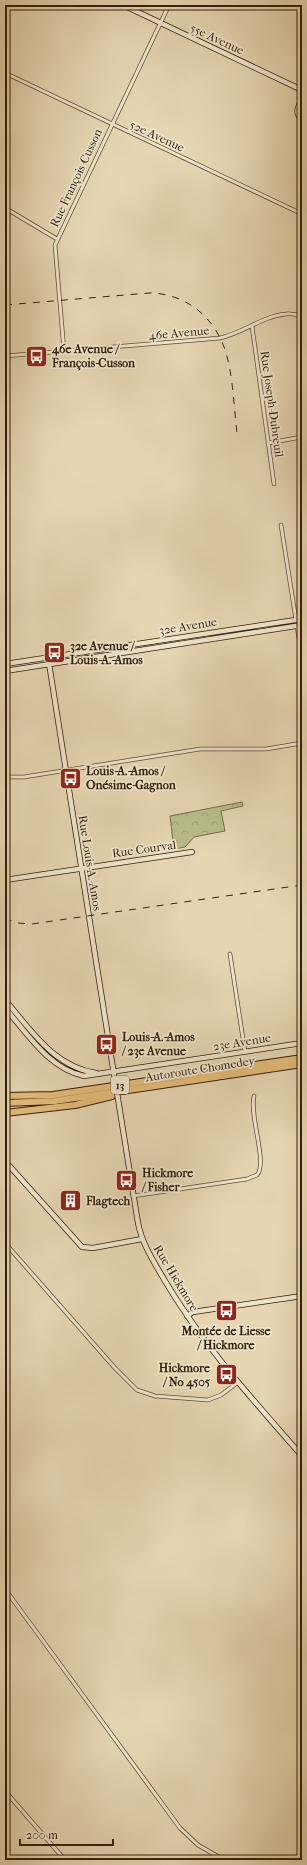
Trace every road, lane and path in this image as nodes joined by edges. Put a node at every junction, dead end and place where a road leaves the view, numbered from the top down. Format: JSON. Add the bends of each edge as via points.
{"nodes":[{"id":1,"x":123,"y":5,"type":"edge"},
{"id":2,"x":169,"y":5,"type":"edge"},
{"id":3,"x":160,"y":23,"type":"junction"},
{"id":4,"x":5,"y":73,"type":"edge"},
{"id":5,"x":302,"y":90,"type":"edge"},
{"id":6,"x":302,"y":100,"type":"edge"},
{"id":7,"x":302,"y":119,"type":"edge"},
{"id":8,"x":112,"y":125,"type":"junction"},
{"id":9,"x":5,"y":208,"type":"edge"},
{"id":10,"x":302,"y":214,"type":"edge"},
{"id":11,"x":57,"y":239,"type":"junction"},
{"id":12,"x":302,"y":316,"type":"edge"},
{"id":13,"x":252,"y":326,"type":"junction"},
{"id":14,"x":64,"y":351,"type":"junction"},
{"id":15,"x":5,"y":356,"type":"edge"},
{"id":16,"x":302,"y":437,"type":"edge"},
{"id":17,"x":268,"y":443,"type":"junction"},
{"id":18,"x":274,"y":484,"type":"dead end"},
{"id":19,"x":282,"y":525,"type":"dead end"},
{"id":20,"x":302,"y":619,"type":"edge"},
{"id":21,"x":296,"y":620,"type":"junction"},
{"id":22,"x":300,"y":626,"type":"edge"},
{"id":23,"x":169,"y":639,"type":"junction"},
{"id":24,"x":170,"y":645,"type":"junction"},
{"id":25,"x":48,"y":657,"type":"junction"},
{"id":26,"x":302,"y":658,"type":"edge"},
{"id":27,"x":5,"y":664,"type":"edge"},
{"id":28,"x":49,"y":664,"type":"junction"},
{"id":29,"x":5,"y":671,"type":"edge"},
{"id":30,"x":302,"y":744,"type":"edge"},
{"id":31,"x":66,"y":771,"type":"junction"},
{"id":32,"x":5,"y":777,"type":"edge"},
{"id":33,"x":192,"y":852,"type":"dead end"},
{"id":34,"x":81,"y":869,"type":"junction"},
{"id":35,"x":5,"y":880,"type":"edge"},
{"id":36,"x":230,"y":954,"type":"dead end"},
{"id":37,"x":5,"y":1000,"type":"edge"},
{"id":38,"x":5,"y":1008,"type":"edge"},
{"id":39,"x":302,"y":1043,"type":"edge"},
{"id":40,"x":244,"y":1052,"type":"junction"},
{"id":41,"x":302,"y":1057,"type":"edge"},
{"id":42,"x":302,"y":1064,"type":"edge"},
{"id":43,"x":114,"y":1072,"type":"junction"},
{"id":44,"x":102,"y":1073,"type":"junction"},
{"id":45,"x":155,"y":1086,"type":"junction"},
{"id":46,"x":5,"y":1096,"type":"edge"},
{"id":47,"x":254,"y":1096,"type":"dead end"},
{"id":48,"x":5,"y":1103,"type":"edge"},
{"id":49,"x":5,"y":1113,"type":"edge"},
{"id":50,"x":5,"y":1161,"type":"edge"},
{"id":51,"x":134,"y":1196,"type":"junction"},
{"id":52,"x":142,"y":1239,"type":"junction"},
{"id":53,"x":5,"y":1243,"type":"edge"},
{"id":54,"x":302,"y":1296,"type":"edge"},
{"id":55,"x":187,"y":1316,"type":"junction"},
{"id":56,"x":237,"y":1383,"type":"junction"},
{"id":57,"x":302,"y":1456,"type":"edge"},
{"id":58,"x":5,"y":1589,"type":"edge"},
{"id":59,"x":5,"y":1791,"type":"edge"},
{"id":60,"x":65,"y":1860,"type":"edge"},
{"id":61,"x":224,"y":1860,"type":"edge"}],
"edges":[{"from":1,"to":3,"type":"street","name":"55e Avenue"},
{"from":2,"to":3,"type":"street","name":"Rue François-Cusson"},
{"from":3,"to":5,"type":"street","name":"55e Avenue"},
{"from":3,"to":8,"type":"street","name":"Rue François-Cusson"},
{"from":4,"to":8,"type":"street","name":"52e Avenue"},
{"from":6,"to":7,"type":"street","via":[[297,111]]},
{"from":8,"to":10,"type":"street","name":"52e Avenue"},
{"from":8,"to":11,"type":"street","name":"Rue François-Cusson"},
{"from":9,"to":11,"type":"street"},
{"from":11,"to":14,"type":"street","name":"Rue François-Cusson"},
{"from":12,"to":13,"type":"street","name":"46e Avenue","via":[[287,314],[272,317]]},
{"from":13,"to":14,"type":"street","name":"46e Avenue","via":[[234,335],[220,338]]},
{"from":13,"to":17,"type":"street","name":"Rue Joseph-Dubreuil"},
{"from":14,"to":15,"type":"street","name":"46e Avenue"},
{"from":16,"to":17,"type":"street"},
{"from":17,"to":18,"type":"street","name":"Rue Joseph-Dubreuil"},
{"from":19,"to":21,"type":"street"},
{"from":20,"to":21,"type":"street","name":"32e Avenue"},
{"from":21,"to":22,"type":"street"},
{"from":21,"to":23,"type":"street","name":"32e Avenue"},
{"from":22,"to":24,"type":"street","name":"32e Avenue"},
{"from":22,"to":26,"type":"street"},
{"from":23,"to":24,"type":"street"},
{"from":23,"to":25,"type":"street","name":"32e Avenue"},
{"from":24,"to":28,"type":"street","name":"32e Avenue"},
{"from":25,"to":27,"type":"street","name":"32e Avenue"},
{"from":25,"to":28,"type":"street","name":"Rue Louis-A.-Amos"},
{"from":28,"to":29,"type":"street","name":"32e Avenue"},
{"from":28,"to":31,"type":"street","name":"Rue Louis-A.-Amos"},
{"from":30,"to":31,"type":"street","via":[[266,749],[196,750]]},
{"from":31,"to":32,"type":"street","via":[[21,778]]},
{"from":31,"to":34,"type":"street","name":"Rue Louis-A.-Amos"},
{"from":33,"to":34,"type":"street","name":"Rue Courval"},
{"from":34,"to":35,"type":"street","name":"Rue Courval"},
{"from":34,"to":43,"type":"street","name":"Rue Louis-A.-Amos"},
{"from":36,"to":40,"type":"street"},
{"from":37,"to":44,"type":"street","via":[[58,1058],[82,1070]]},
{"from":38,"to":44,"type":"street","via":[[43,1052],[56,1063],[82,1075]]},
{"from":39,"to":40,"type":"street","name":"23e Avenue"},
{"from":40,"to":43,"type":"street","name":"23e Avenue"},
{"from":41,"to":46,"type":"highway","name":"Autoroute Chomedey","number":"13","via":[[53,1095]]},
{"from":42,"to":45,"type":"highway","name":"Autoroute Chomedey","number":"13"},
{"from":43,"to":44,"type":"street","name":"23e Avenue"},
{"from":43,"to":51,"type":"street","name":"Rue Hickmore","bridge":true},
{"from":45,"to":48,"type":"highway","name":"Autoroute Chomedey","number":"13","via":[[48,1102]]},
{"from":45,"to":49,"type":"highway","via":[[80,1104]]},
{"from":47,"to":51,"type":"street","via":[[253,1109],[261,1165],[257,1175],[247,1179]]},
{"from":50,"to":52,"type":"street","via":[[82,1247],[93,1248]]},
{"from":51,"to":52,"type":"street","name":"Rue Hickmore"},
{"from":52,"to":55,"type":"street","name":"Rue Hickmore"},
{"from":53,"to":56,"type":"street","via":[[137,1390],[155,1396],[208,1400],[221,1396]]},
{"from":54,"to":55,"type":"street","via":[[194,1312]]},
{"from":55,"to":56,"type":"street","name":"Rue Hickmore"},
{"from":56,"to":57,"type":"street","name":"Rue Hickmore"},
{"from":58,"to":61,"type":"street","via":[[180,1828],[198,1845]]},
{"from":59,"to":60,"type":"street"}]}
